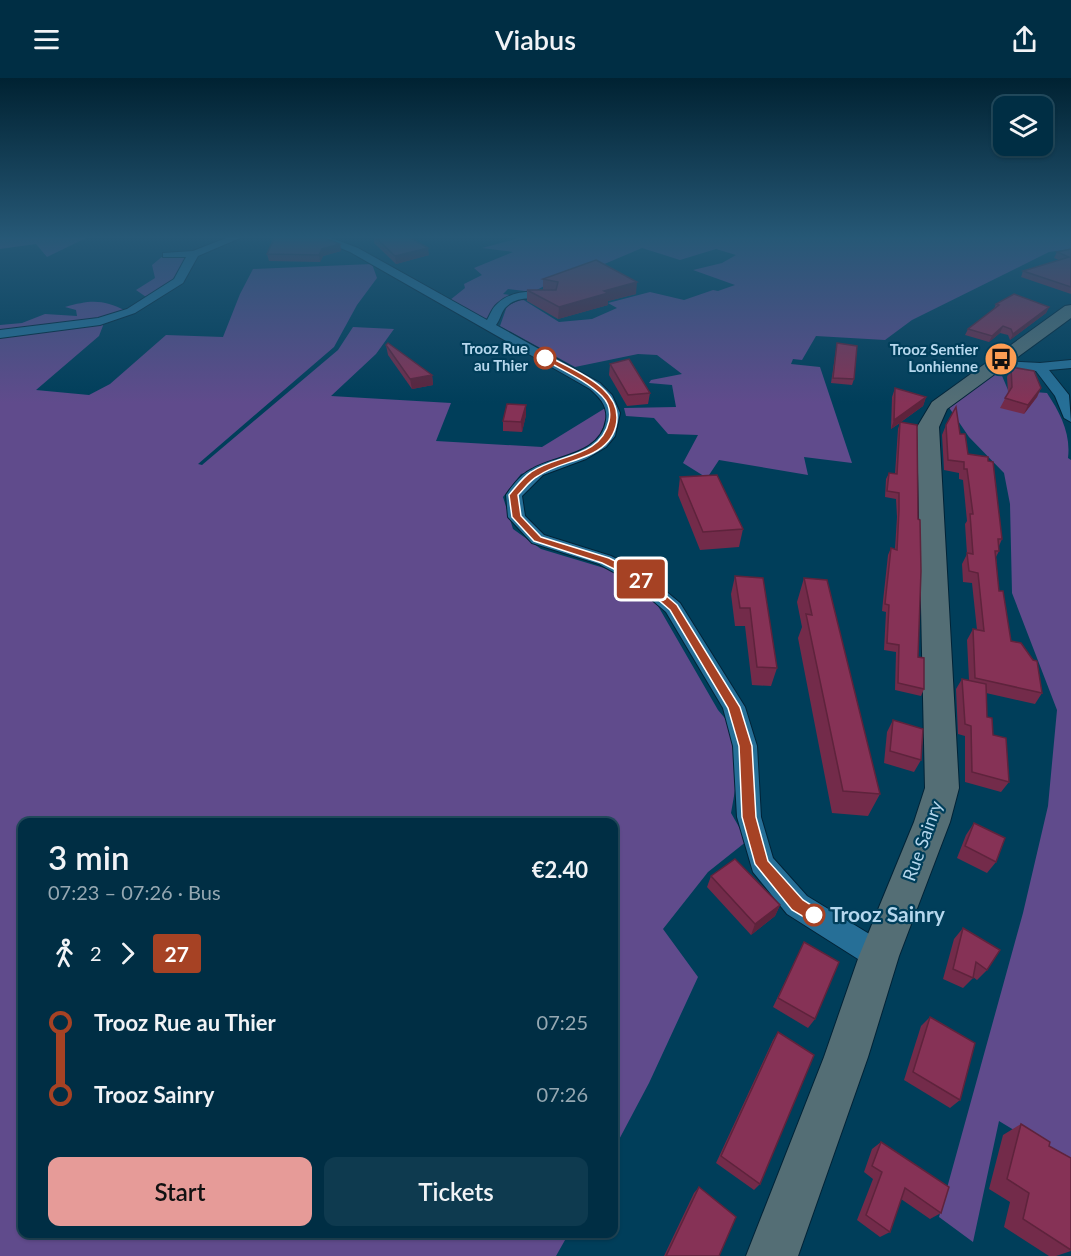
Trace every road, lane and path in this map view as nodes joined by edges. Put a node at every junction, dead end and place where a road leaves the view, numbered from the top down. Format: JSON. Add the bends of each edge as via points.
{"nodes":[{"id":1,"x":160,"y":293,"type":"edge"},
{"id":2,"x":431,"y":293,"type":"edge"},
{"id":3,"x":552,"y":297,"type":"edge"},
{"id":4,"x":1071,"y":310,"type":"edge"},
{"id":5,"x":488,"y":325,"type":"junction"},
{"id":6,"x":0,"y":334,"type":"edge"},
{"id":7,"x":1071,"y":364,"type":"edge"},
{"id":8,"x":998,"y":365,"type":"junction"},
{"id":9,"x":1040,"y":366,"type":"junction"},
{"id":10,"x":1071,"y":418,"type":"edge"},
{"id":11,"x":879,"y":956,"type":"junction"},
{"id":12,"x":772,"y":1256,"type":"edge"}],
"edges":[{"from":1,"to":6,"type":"street","via":[[131,311],[100,321]]},
{"from":2,"to":5,"type":"street"},
{"from":3,"to":5,"type":"street","via":[[534,294],[510,300]]},
{"from":4,"to":8,"type":"street","name":"Rue Sainry"},
{"from":5,"to":11,"type":"street","via":[[595,386],[613,407],[610,433],[604,442],[535,473],[514,495],[516,517],[538,539],[606,560],[637,576],[674,608],[734,707],[745,746],[749,817],[762,864],[797,905]]},
{"from":7,"to":9,"type":"street"},
{"from":8,"to":9,"type":"street"},
{"from":8,"to":11,"type":"street","name":"Rue Sainry","via":[[939,406],[928,427],[942,788]]},
{"from":9,"to":10,"type":"street","via":[[1062,395]]},
{"from":11,"to":12,"type":"street","name":"Rue Sainry"}]}
